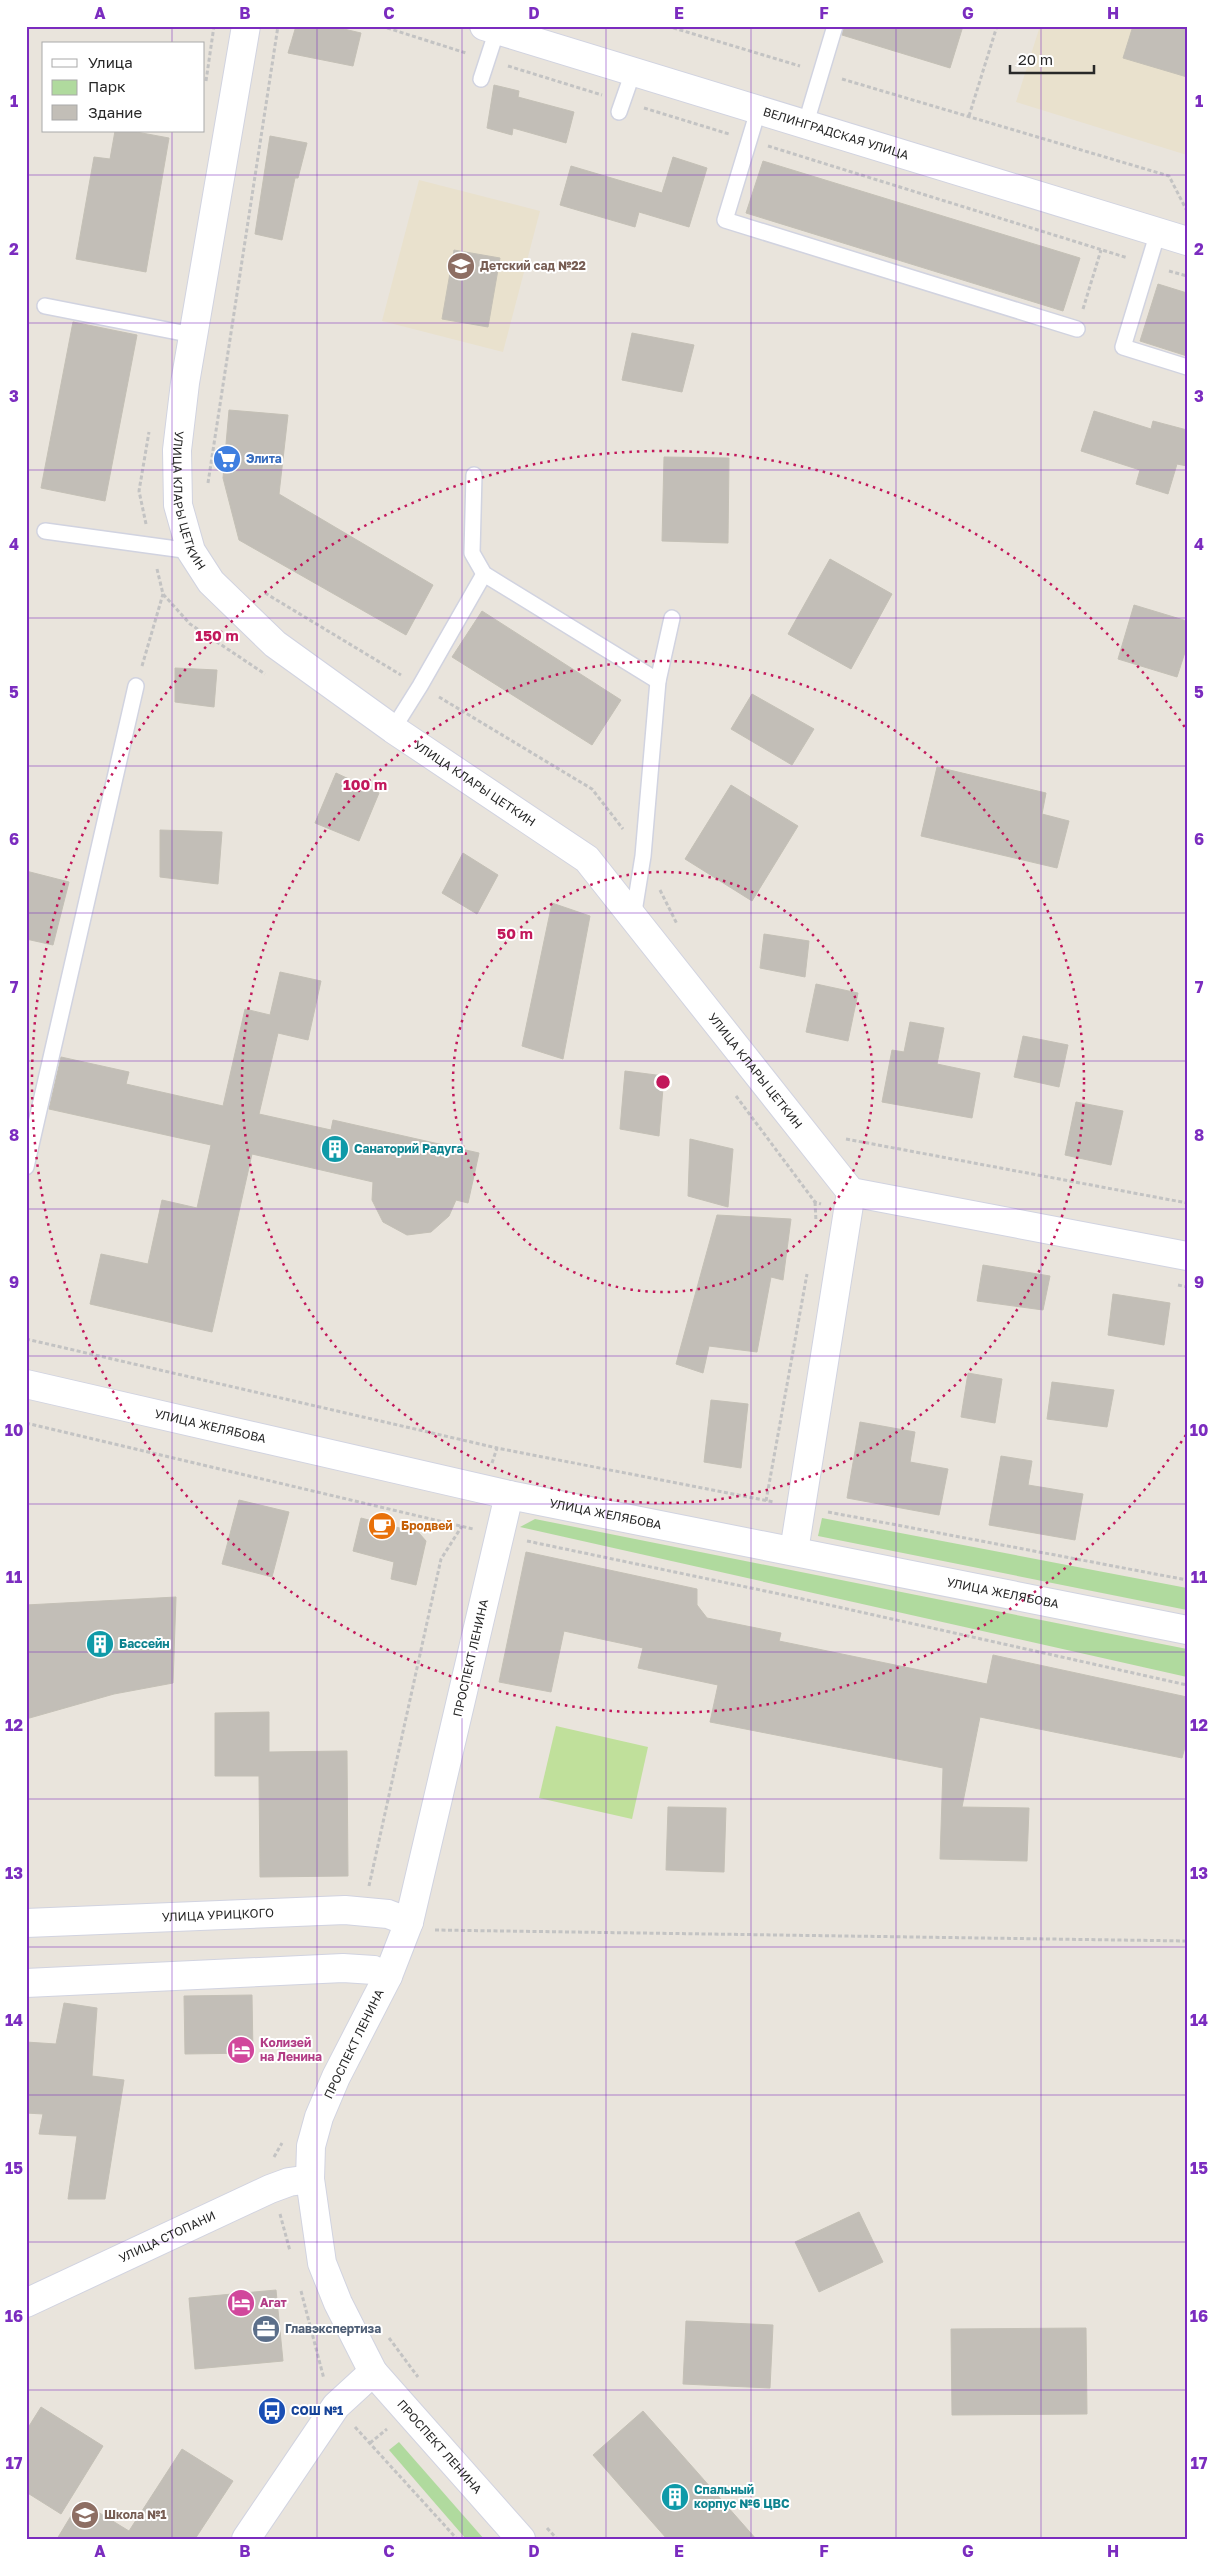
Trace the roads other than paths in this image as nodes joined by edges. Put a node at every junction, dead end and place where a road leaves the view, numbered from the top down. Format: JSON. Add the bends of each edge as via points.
{"nodes":[{"id":1,"x":246,"y":26,"type":"edge"},
{"id":2,"x":835,"y":26,"type":"edge"},
{"id":3,"x":490,"y":28,"type":"edge"},
{"id":4,"x":633,"y":72,"type":"junction"},
{"id":5,"x":481,"y":79,"type":"dead end"},
{"id":6,"x":621,"y":107,"type":"road end"},
{"id":7,"x":758,"y":111,"type":"junction"},
{"id":8,"x":805,"y":126,"type":"junction"},
{"id":9,"x":1158,"y":232,"type":"junction"},
{"id":10,"x":1187,"y":241,"type":"edge"},
{"id":11,"x":45,"y":306,"type":"dead end"},
{"id":12,"x":1077,"y":329,"type":"road end"},
{"id":13,"x":193,"y":335,"type":"junction"},
{"id":14,"x":1187,"y":367,"type":"edge"},
{"id":15,"x":474,"y":475,"type":"dead end"},
{"id":16,"x":45,"y":531,"type":"dead end"},
{"id":17,"x":191,"y":551,"type":"junction"},
{"id":18,"x":484,"y":574,"type":"junction"},
{"id":19,"x":672,"y":618,"type":"dead end"},
{"id":20,"x":658,"y":681,"type":"junction"},
{"id":21,"x":136,"y":686,"type":"road end"},
{"id":22,"x":393,"y":729,"type":"junction"},
{"id":23,"x":633,"y":920,"type":"junction"},
{"id":24,"x":26,"y":1167,"type":"edge"},
{"id":25,"x":851,"y":1192,"type":"junction"},
{"id":26,"x":1187,"y":1256,"type":"edge"},
{"id":27,"x":26,"y":1384,"type":"edge"},
{"id":28,"x":509,"y":1495,"type":"junction"},
{"id":29,"x":794,"y":1551,"type":"junction"},
{"id":30,"x":1187,"y":1630,"type":"edge"},
{"id":31,"x":26,"y":1923,"type":"edge"},
{"id":32,"x":421,"y":1926,"type":"junction"},
{"id":33,"x":388,"y":1976,"type":"junction"},
{"id":34,"x":26,"y":1983,"type":"edge"},
{"id":35,"x":310,"y":2179,"type":"junction"},
{"id":36,"x":26,"y":2303,"type":"edge"},
{"id":37,"x":373,"y":2372,"type":"junction"},
{"id":38,"x":246,"y":2539,"type":"edge"},
{"id":39,"x":521,"y":2539,"type":"edge"}],
"edges":[{"from":1,"to":13,"type":"street","name":"УЛИЦА КЛАРЫ ЦЕТКИН"},
{"from":2,"to":8,"type":"lane"},
{"from":3,"to":4,"type":"street","name":"ВЕЛИНГРАДСКАЯ УЛИЦА"},
{"from":3,"to":5,"type":"lane"},
{"from":4,"to":6,"type":"lane"},
{"from":4,"to":7,"type":"street","name":"ВЕЛИНГРАДСКАЯ УЛИЦА"},
{"from":7,"to":8,"type":"street","name":"ВЕЛИНГРАДСКАЯ УЛИЦА"},
{"from":7,"to":12,"type":"lane","via":[[724,220]]},
{"from":8,"to":9,"type":"street","name":"ВЕЛИНГРАДСКАЯ УЛИЦА"},
{"from":9,"to":10,"type":"street","name":"ВЕЛИНГРАДСКАЯ УЛИЦА"},
{"from":9,"to":14,"type":"lane","via":[[1123,347]]},
{"from":11,"to":13,"type":"lane"},
{"from":13,"to":17,"type":"street","name":"УЛИЦА КЛАРЫ ЦЕТКИН","via":[[177,450],[178,505]]},
{"from":15,"to":18,"type":"lane","via":[[472,553]]},
{"from":16,"to":17,"type":"lane"},
{"from":17,"to":22,"type":"street","name":"УЛИЦА КЛАРЫ ЦЕТКИН","via":[[210,582],[275,644]]},
{"from":18,"to":20,"type":"lane"},
{"from":18,"to":22,"type":"lane"},
{"from":19,"to":20,"type":"lane"},
{"from":20,"to":23,"type":"lane","via":[[643,856]]},
{"from":21,"to":24,"type":"lane"},
{"from":22,"to":23,"type":"street","name":"УЛИЦА КЛАРЫ ЦЕТКИН","via":[[587,860]]},
{"from":23,"to":25,"type":"street","name":"УЛИЦА КЛАРЫ ЦЕТКИН"},
{"from":25,"to":26,"type":"street"},
{"from":25,"to":29,"type":"street"},
{"from":27,"to":28,"type":"street","name":"УЛИЦА ЖЕЛЯБОВА"},
{"from":28,"to":29,"type":"street","name":"УЛИЦА ЖЕЛЯБОВА"},
{"from":28,"to":32,"type":"street","name":"ПРОСПЕКТ ЛЕНИНА"},
{"from":29,"to":30,"type":"street","name":"УЛИЦА ЖЕЛЯБОВА"},
{"from":31,"to":32,"type":"street","name":"УЛИЦА УРИЦКОГО","via":[[345,1910],[388,1914]]},
{"from":32,"to":33,"type":"street","name":"ПРОСПЕКТ ЛЕНИНА"},
{"from":33,"to":34,"type":"street","via":[[367,1969],[343,1968]]},
{"from":33,"to":35,"type":"street","name":"ПРОСПЕКТ ЛЕНИНА","via":[[319,2117],[311,2146]]},
{"from":35,"to":36,"type":"street","name":"УЛИЦА СТОПАНИ","via":[[270,2189]]},
{"from":35,"to":37,"type":"street","name":"ПРОСПЕКТ ЛЕНИНА","via":[[322,2263]]},
{"from":37,"to":38,"type":"street","via":[[336,2406]]},
{"from":37,"to":39,"type":"street","name":"ПРОСПЕКТ ЛЕНИНА"}]}
